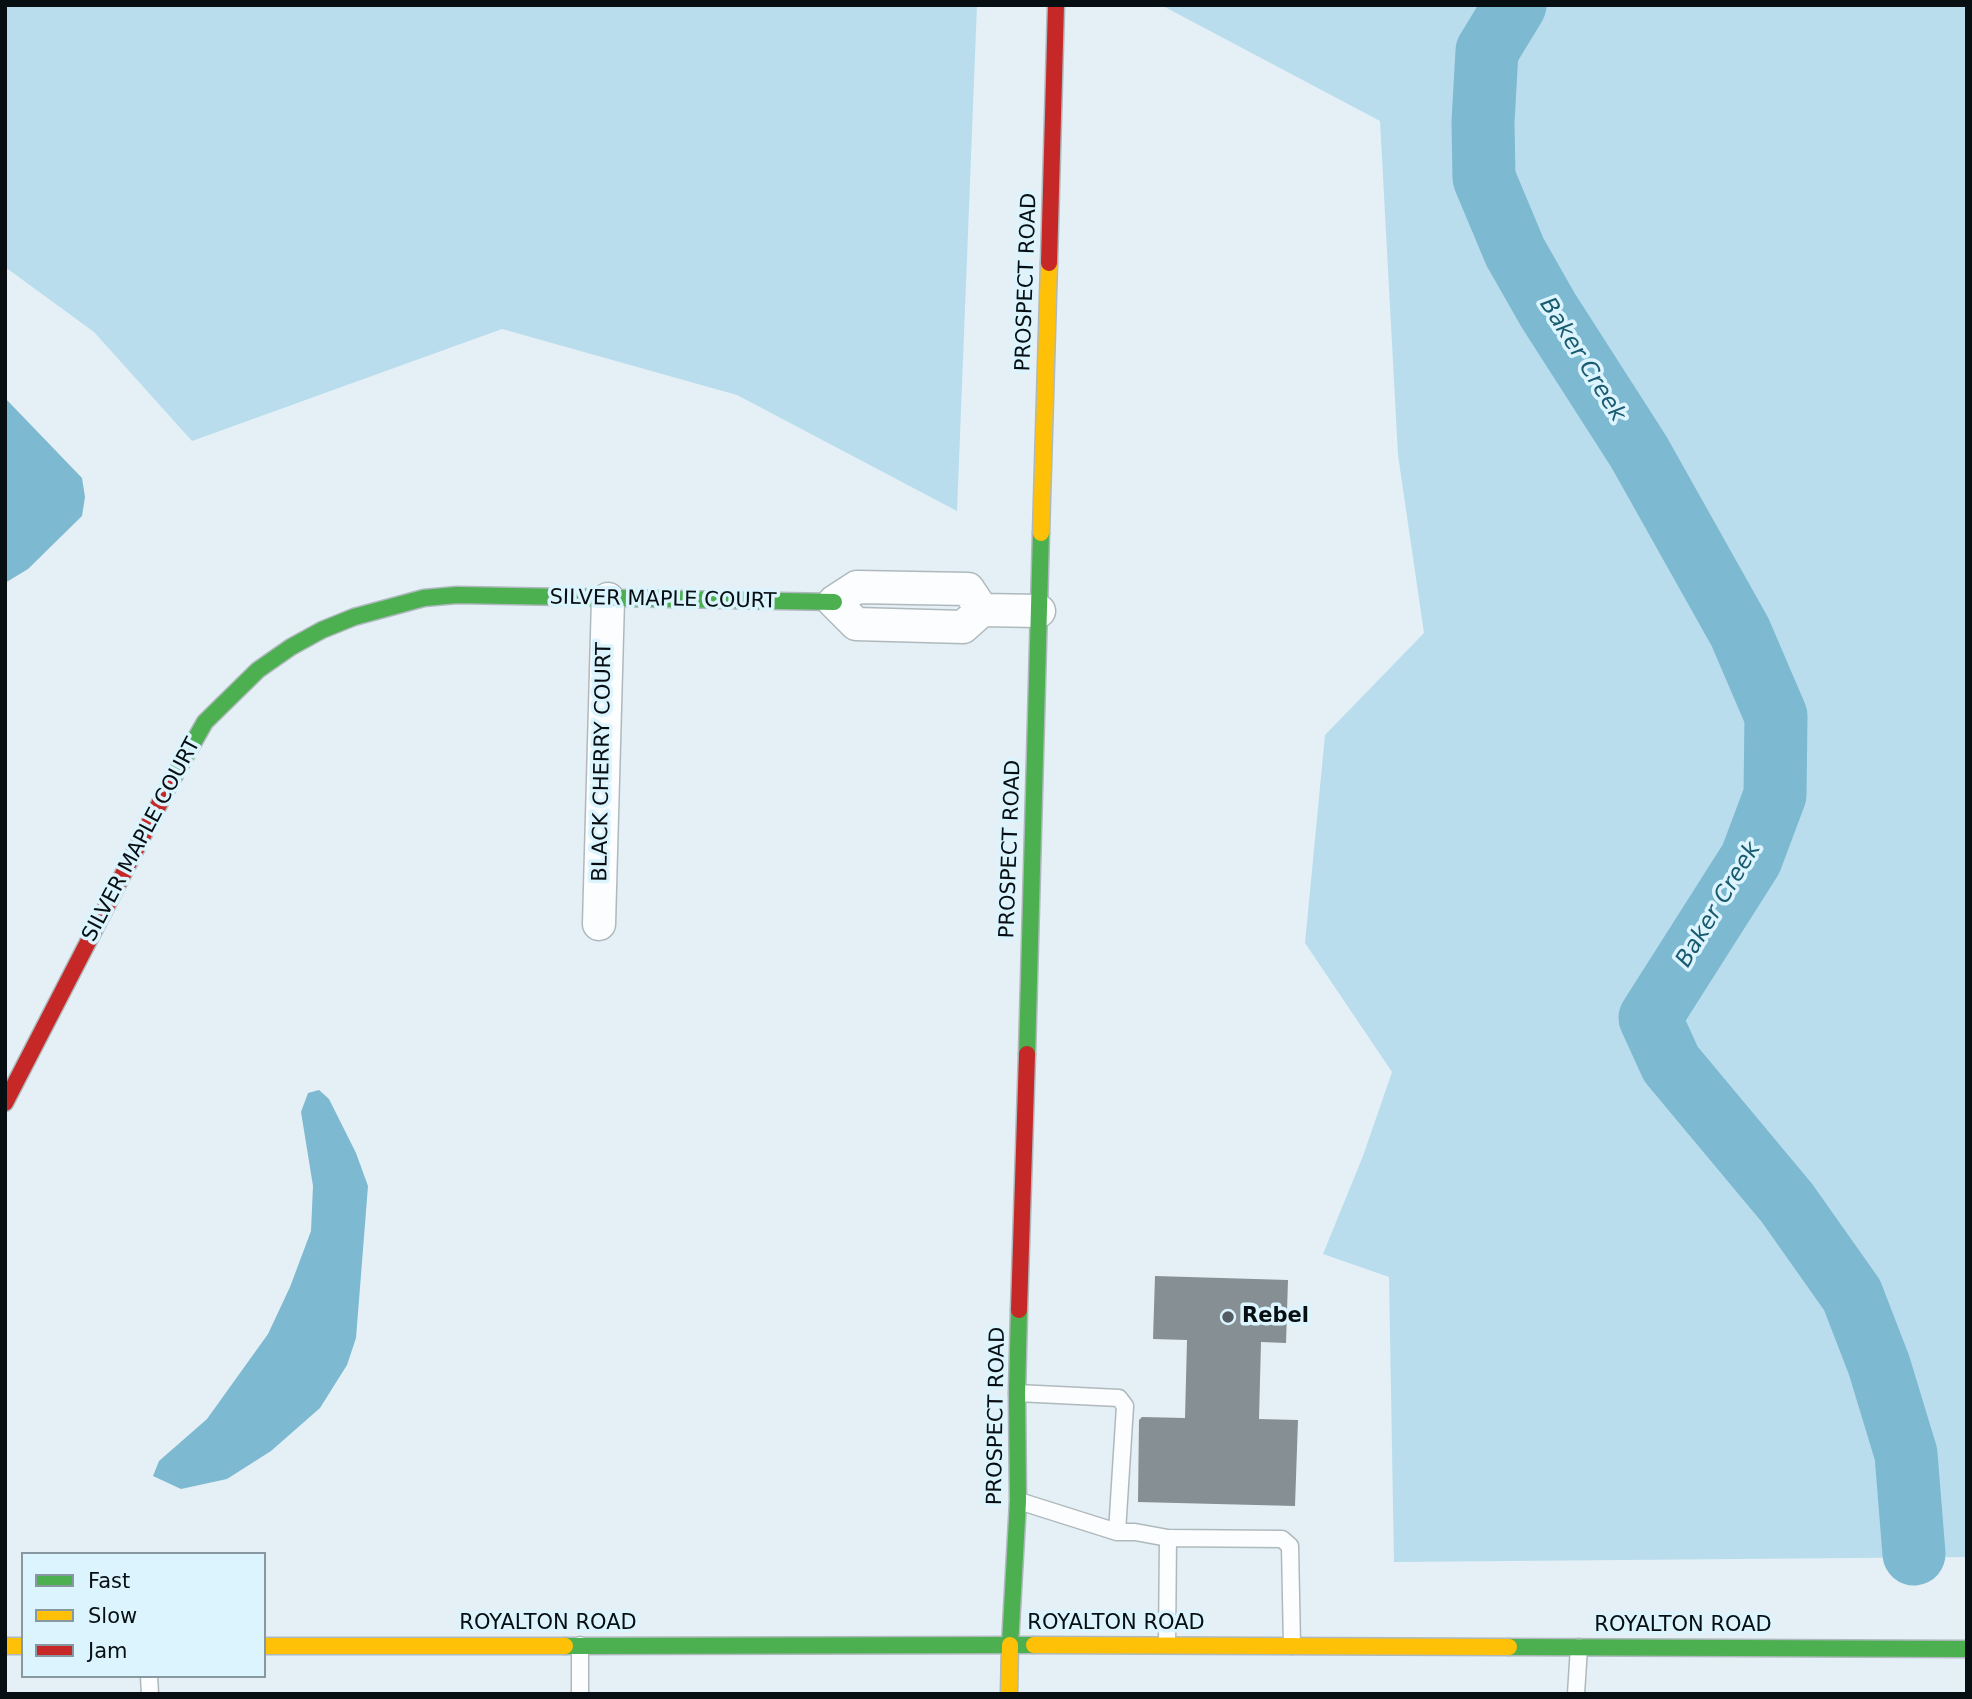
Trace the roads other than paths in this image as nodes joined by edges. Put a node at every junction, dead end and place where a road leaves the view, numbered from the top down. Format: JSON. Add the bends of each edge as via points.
{"nodes":[{"id":1,"x":1056,"y":5,"type":"edge"},
{"id":2,"x":608,"y":599,"type":"junction"},
{"id":3,"x":834,"y":603,"type":"joint"},
{"id":4,"x":1039,"y":611,"type":"junction"},
{"id":5,"x":599,"y":924,"type":"dead end"},
{"id":6,"x":5,"y":1103,"type":"edge"},
{"id":7,"x":1017,"y":1393,"type":"junction"},
{"id":8,"x":1018,"y":1501,"type":"junction"},
{"id":9,"x":1117,"y":1532,"type":"junction"},
{"id":10,"x":1168,"y":1538,"type":"junction"},
{"id":11,"x":580,"y":1645,"type":"junction"},
{"id":12,"x":1010,"y":1645,"type":"junction"},
{"id":13,"x":1167,"y":1645,"type":"junction"},
{"id":14,"x":266,"y":1646,"type":"edge"},
{"id":15,"x":1292,"y":1646,"type":"junction"},
{"id":16,"x":1579,"y":1647,"type":"junction"},
{"id":17,"x":1967,"y":1649,"type":"edge"},
{"id":18,"x":580,"y":1694,"type":"edge"},
{"id":19,"x":1009,"y":1694,"type":"edge"},
{"id":20,"x":1576,"y":1694,"type":"edge"}],
"edges":[{"from":1,"to":4,"type":"street","name":"PROSPECT ROAD"},
{"from":2,"to":3,"type":"street","name":"SILVER MAPLE COURT"},
{"from":2,"to":5,"type":"street","name":"BLACK CHERRY COURT"},
{"from":2,"to":6,"type":"street","name":"SILVER MAPLE COURT","via":[[424,598],[322,629],[258,670],[205,723],[184,756]]},
{"from":3,"to":4,"type":"street","name":"SILVER MAPLE COURT","via":[[857,587],[968,589],[982,610]]},
{"from":4,"to":7,"type":"street","name":"PROSPECT ROAD"},
{"from":7,"to":8,"type":"street","name":"PROSPECT ROAD"},
{"from":7,"to":9,"type":"lane","via":[[1119,1398],[1125,1406]]},
{"from":8,"to":9,"type":"lane"},
{"from":8,"to":12,"type":"street","name":"PROSPECT ROAD"},
{"from":9,"to":10,"type":"lane"},
{"from":10,"to":13,"type":"lane"},
{"from":10,"to":15,"type":"lane","via":[[1282,1539],[1290,1546]]},
{"from":11,"to":12,"type":"street","name":"ROYALTON ROAD"},
{"from":11,"to":14,"type":"street","name":"ROYALTON ROAD"},
{"from":11,"to":18,"type":"lane"},
{"from":12,"to":13,"type":"street","name":"ROYALTON ROAD"},
{"from":12,"to":19,"type":"street","name":"PROSPECT ROAD"},
{"from":13,"to":15,"type":"street","name":"ROYALTON ROAD"},
{"from":15,"to":16,"type":"street","name":"ROYALTON ROAD"},
{"from":16,"to":17,"type":"street","name":"ROYALTON ROAD"},
{"from":16,"to":20,"type":"lane"}]}
